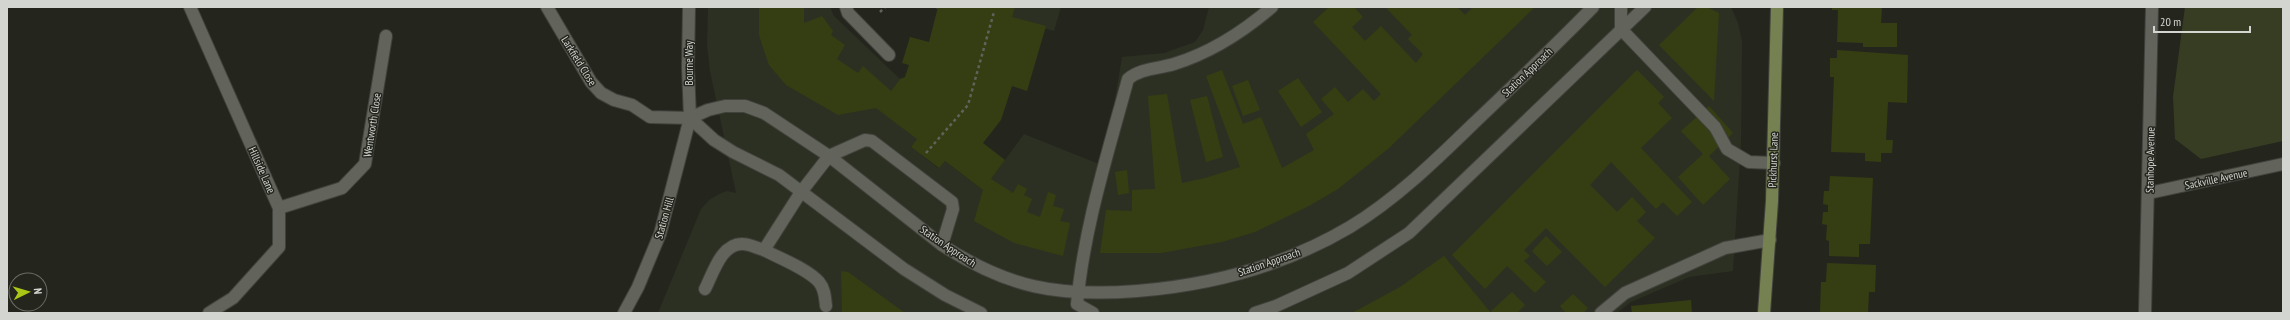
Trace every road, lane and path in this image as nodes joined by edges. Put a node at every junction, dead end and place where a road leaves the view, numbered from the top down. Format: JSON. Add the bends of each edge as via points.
{"nodes":[{"id":1,"x":190,"y":7,"type":"edge"},
{"id":2,"x":547,"y":7,"type":"edge"},
{"id":3,"x":690,"y":7,"type":"edge"},
{"id":4,"x":846,"y":7,"type":"edge"},
{"id":5,"x":1272,"y":7,"type":"edge"},
{"id":6,"x":1593,"y":7,"type":"edge"},
{"id":7,"x":1621,"y":7,"type":"edge"},
{"id":8,"x":1645,"y":7,"type":"edge"},
{"id":9,"x":1777,"y":7,"type":"edge"},
{"id":10,"x":2152,"y":7,"type":"edge"},
{"id":11,"x":994,"y":12,"type":"dead end"},
{"id":12,"x":1621,"y":29,"type":"junction"},
{"id":13,"x":386,"y":36,"type":"dead end"},
{"id":14,"x":889,"y":55,"type":"dead end"},
{"id":15,"x":690,"y":118,"type":"junction"},
{"id":16,"x":830,"y":156,"type":"junction"},
{"id":17,"x":1774,"y":163,"type":"junction"},
{"id":18,"x":2283,"y":164,"type":"edge"},
{"id":19,"x":911,"y":170,"type":"junction"},
{"id":20,"x":802,"y":192,"type":"junction"},
{"id":21,"x":2149,"y":193,"type":"junction"},
{"id":22,"x":279,"y":208,"type":"junction"},
{"id":23,"x":1770,"y":240,"type":"junction"},
{"id":24,"x":942,"y":245,"type":"junction"},
{"id":25,"x":764,"y":250,"type":"junction"},
{"id":26,"x":705,"y":289,"type":"dead end"},
{"id":27,"x":1078,"y":292,"type":"junction"},
{"id":28,"x":826,"y":306,"type":"dead end"},
{"id":29,"x":208,"y":313,"type":"edge"},
{"id":30,"x":624,"y":313,"type":"edge"},
{"id":31,"x":981,"y":313,"type":"edge"},
{"id":32,"x":1092,"y":313,"type":"edge"},
{"id":33,"x":1255,"y":313,"type":"edge"},
{"id":34,"x":1601,"y":313,"type":"edge"},
{"id":35,"x":1764,"y":313,"type":"edge"},
{"id":36,"x":2145,"y":313,"type":"edge"}],
"edges":[{"from":1,"to":22,"type":"street","name":"Hillside Lane"},
{"from":2,"to":15,"type":"street","name":"Larkfield Close","via":[[591,82],[601,93],[632,105],[650,117]]},
{"from":3,"to":15,"type":"street","name":"Bourne Way"},
{"from":4,"to":14,"type":"street","via":[[848,13]]},
{"from":5,"to":27,"type":"street","via":[[1232,37],[1204,52],[1174,64],[1136,72],[1128,79],[1104,166]]},
{"from":6,"to":27,"type":"street","name":"Station Approach","via":[[1437,159],[1400,191],[1350,227],[1294,255],[1225,277],[1157,289]]},
{"from":7,"to":12,"type":"street"},
{"from":8,"to":12,"type":"street"},
{"from":9,"to":17,"type":"main road","name":"Pickhurst Lane"},
{"from":10,"to":21,"type":"street","name":"Stanhope Avenue"},
{"from":11,"to":19,"type":"path","via":[[968,105]]},
{"from":12,"to":17,"type":"street","via":[[1715,127],[1727,149],[1749,162]]},
{"from":12,"to":33,"type":"street","via":[[1409,233],[1348,273]]},
{"from":13,"to":22,"type":"street","name":"Wentworth Close","via":[[365,164],[342,188]]},
{"from":15,"to":16,"type":"street","name":"Station Approach","via":[[725,106],[745,106],[782,123]]},
{"from":15,"to":20,"type":"street","via":[[714,140],[779,175]]},
{"from":15,"to":30,"type":"street","name":"Station Hill","via":[[660,234]]},
{"from":16,"to":19,"type":"street","via":[[865,140],[872,141]]},
{"from":16,"to":20,"type":"street"},
{"from":16,"to":24,"type":"street","name":"Station Approach"},
{"from":17,"to":23,"type":"main road","name":"Pickhurst Lane"},
{"from":18,"to":21,"type":"street","name":"Sackville Avenue"},
{"from":19,"to":24,"type":"street","via":[[952,202],[953,209]]},
{"from":20,"to":25,"type":"street"},
{"from":20,"to":31,"type":"street","via":[[904,269],[945,295]]},
{"from":21,"to":36,"type":"street","name":"Stanhope Avenue"},
{"from":22,"to":29,"type":"street","name":"Hillside Lane","via":[[279,247],[233,298]]},
{"from":23,"to":34,"type":"street","via":[[1725,248],[1625,293]]},
{"from":23,"to":35,"type":"main road","name":"Pickhurst Lane"},
{"from":24,"to":27,"type":"street","name":"Station Approach","via":[[983,270],[1006,280],[1052,291]]},
{"from":25,"to":26,"type":"street","via":[[743,244],[734,245],[724,252]]},
{"from":25,"to":28,"type":"street","via":[[819,282],[824,290]]},
{"from":27,"to":32,"type":"street","via":[[1077,304]]}]}
